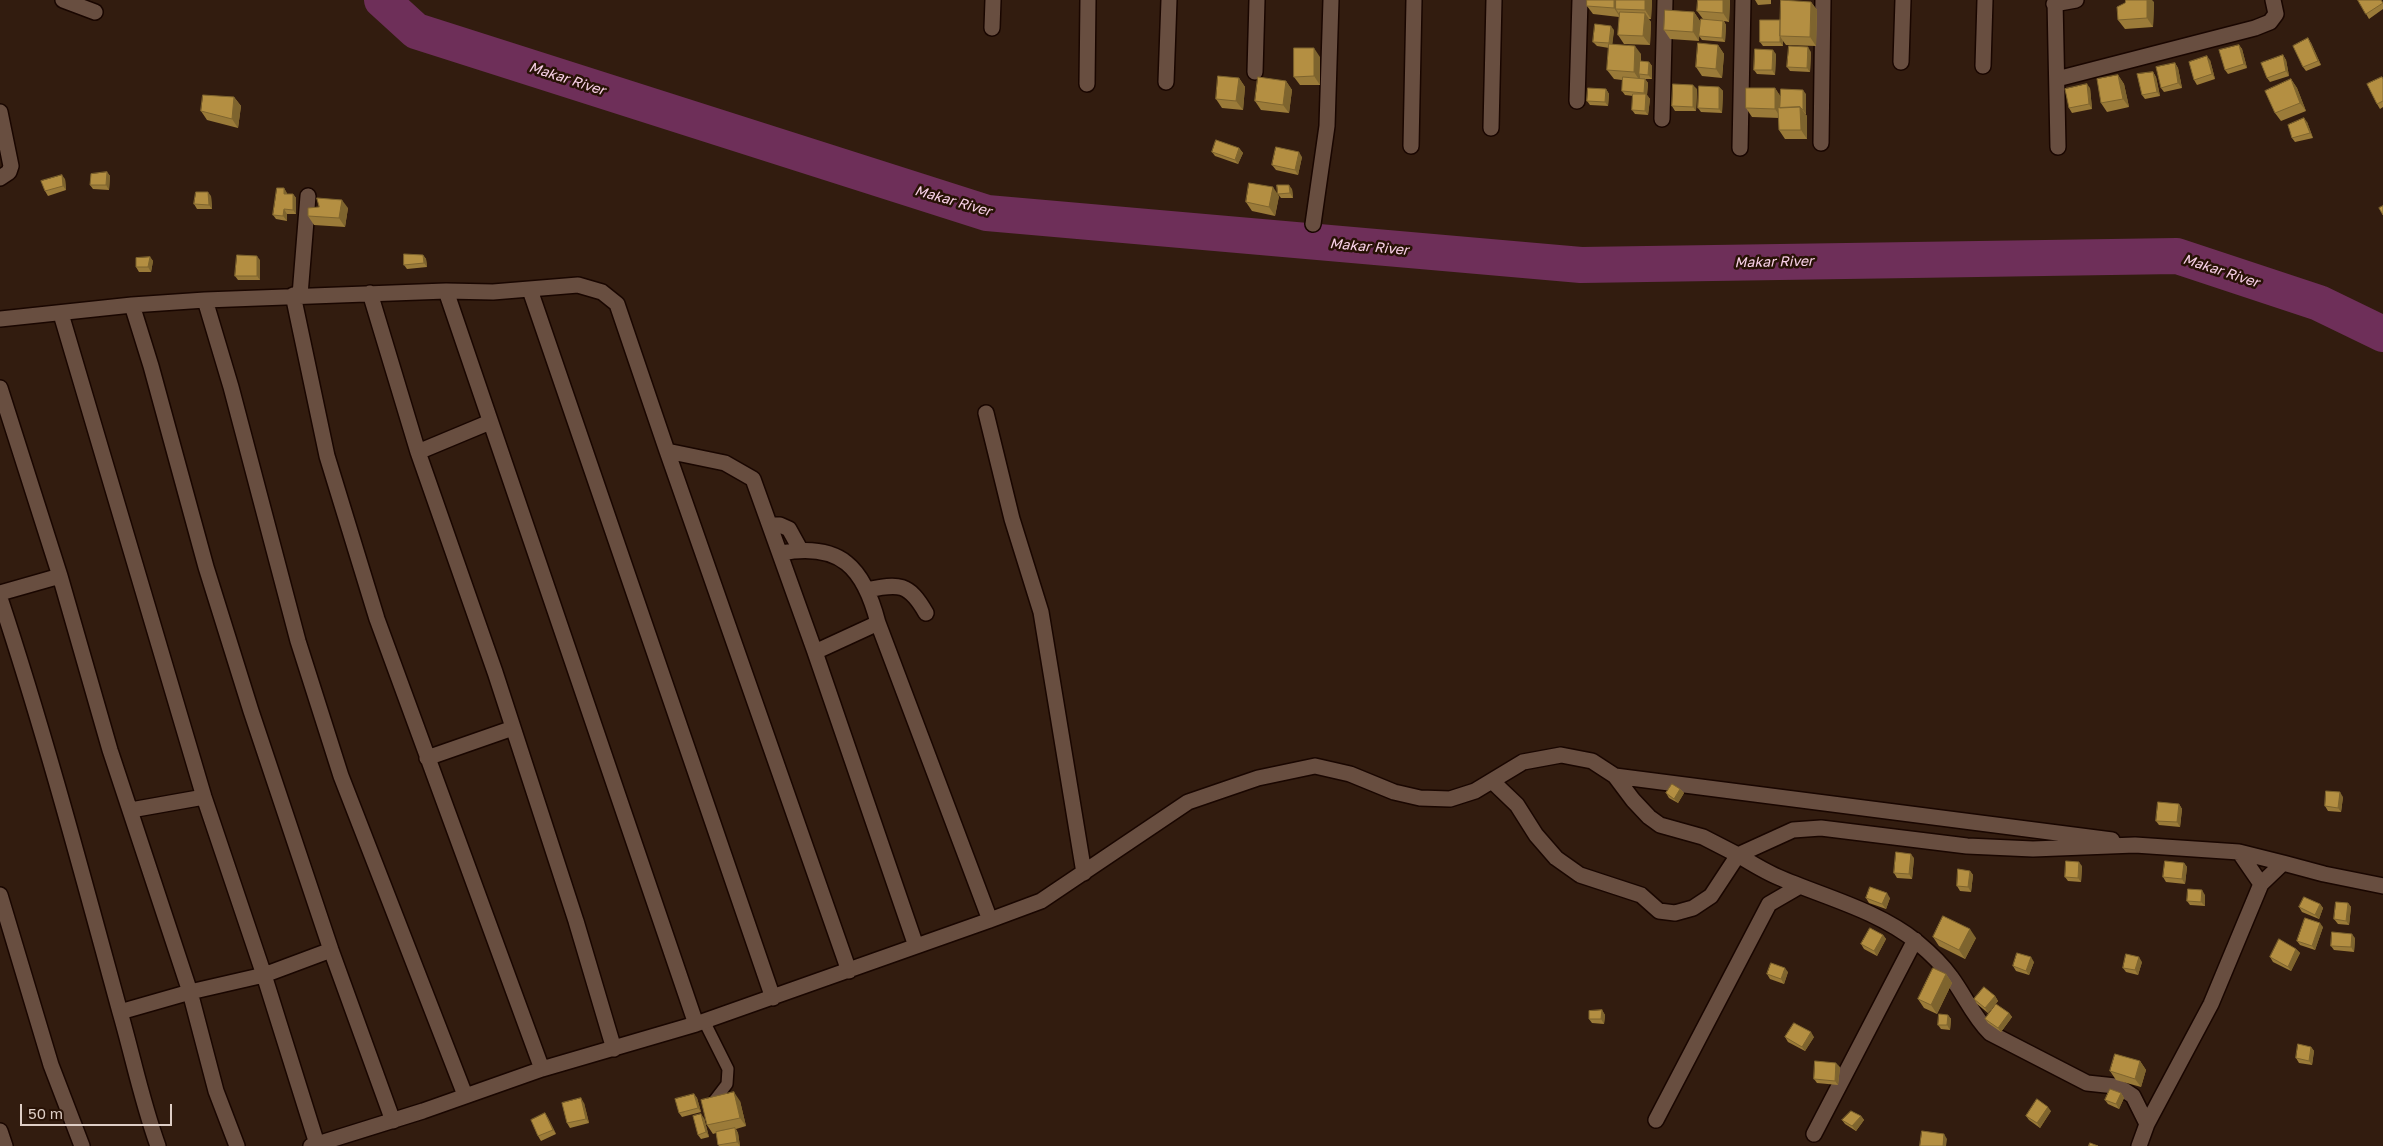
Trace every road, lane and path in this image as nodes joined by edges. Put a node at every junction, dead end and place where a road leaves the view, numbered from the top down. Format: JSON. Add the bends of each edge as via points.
{"nodes":[{"id":1,"x":63,"y":0,"type":"edge"},
{"id":2,"x":993,"y":0,"type":"edge"},
{"id":3,"x":1088,"y":0,"type":"edge"},
{"id":4,"x":1169,"y":0,"type":"edge"},
{"id":5,"x":1257,"y":0,"type":"edge"},
{"id":6,"x":1331,"y":0,"type":"edge"},
{"id":7,"x":1414,"y":0,"type":"edge"},
{"id":8,"x":1494,"y":0,"type":"edge"},
{"id":9,"x":1580,"y":0,"type":"edge"},
{"id":10,"x":1665,"y":0,"type":"edge"},
{"id":11,"x":1743,"y":0,"type":"edge"},
{"id":12,"x":1823,"y":0,"type":"edge"},
{"id":13,"x":1903,"y":0,"type":"edge"},
{"id":14,"x":1984,"y":0,"type":"edge"},
{"id":15,"x":2076,"y":0,"type":"edge"},
{"id":16,"x":2273,"y":0,"type":"edge"},
{"id":17,"x":2054,"y":2,"type":"edge"},
{"id":18,"x":95,"y":12,"type":"dead end"},
{"id":19,"x":992,"y":28,"type":"dead end"},
{"id":20,"x":1901,"y":62,"type":"dead end"},
{"id":21,"x":1983,"y":66,"type":"dead end"},
{"id":22,"x":1255,"y":72,"type":"dead end"},
{"id":23,"x":2057,"y":79,"type":"junction"},
{"id":24,"x":1166,"y":82,"type":"dead end"},
{"id":25,"x":1087,"y":84,"type":"dead end"},
{"id":26,"x":1577,"y":101,"type":"dead end"},
{"id":27,"x":0,"y":112,"type":"edge"},
{"id":28,"x":1662,"y":119,"type":"dead end"},
{"id":29,"x":1491,"y":128,"type":"dead end"},
{"id":30,"x":1821,"y":143,"type":"dead end"},
{"id":31,"x":1411,"y":146,"type":"dead end"},
{"id":32,"x":2058,"y":147,"type":"dead end"},
{"id":33,"x":1740,"y":148,"type":"dead end"},
{"id":34,"x":0,"y":178,"type":"edge"},
{"id":35,"x":308,"y":196,"type":"dead end"},
{"id":36,"x":1314,"y":224,"type":"dead end"},
{"id":37,"x":530,"y":290,"type":"junction"},
{"id":38,"x":446,"y":291,"type":"junction"},
{"id":39,"x":370,"y":293,"type":"junction"},
{"id":40,"x":297,"y":295,"type":"junction"},
{"id":41,"x":206,"y":300,"type":"junction"},
{"id":42,"x":132,"y":304,"type":"junction"},
{"id":43,"x":61,"y":314,"type":"junction"},
{"id":44,"x":0,"y":319,"type":"edge"},
{"id":45,"x":0,"y":388,"type":"edge"},
{"id":46,"x":986,"y":413,"type":"dead end"},
{"id":47,"x":490,"y":422,"type":"junction"},
{"id":48,"x":667,"y":451,"type":"junction"},
{"id":49,"x":418,"y":452,"type":"junction"},
{"id":50,"x":770,"y":526,"type":"junction"},
{"id":51,"x":800,"y":549,"type":"junction"},
{"id":52,"x":781,"y":553,"type":"junction"},
{"id":53,"x":60,"y":576,"type":"junction"},
{"id":54,"x":867,"y":590,"type":"junction"},
{"id":55,"x":0,"y":592,"type":"edge"},
{"id":56,"x":0,"y":598,"type":"edge"},
{"id":57,"x":926,"y":612,"type":"dead end"},
{"id":58,"x":878,"y":623,"type":"junction"},
{"id":59,"x":815,"y":652,"type":"junction"},
{"id":60,"x":513,"y":728,"type":"junction"},
{"id":61,"x":428,"y":758,"type":"junction"},
{"id":62,"x":1615,"y":776,"type":"junction"},
{"id":63,"x":1492,"y":781,"type":"junction"},
{"id":64,"x":204,"y":797,"type":"junction"},
{"id":65,"x":132,"y":810,"type":"junction"},
{"id":66,"x":2168,"y":847,"type":"junction"},
{"id":67,"x":2239,"y":852,"type":"junction"},
{"id":68,"x":1738,"y":855,"type":"junction"},
{"id":69,"x":2283,"y":863,"type":"junction"},
{"id":70,"x":1084,"y":873,"type":"junction"},
{"id":71,"x":2261,"y":884,"type":"junction"},
{"id":72,"x":1800,"y":886,"type":"junction"},
{"id":73,"x":2383,"y":886,"type":"edge"},
{"id":74,"x":0,"y":895,"type":"edge"},
{"id":75,"x":990,"y":920,"type":"junction"},
{"id":76,"x":1915,"y":940,"type":"junction"},
{"id":77,"x":916,"y":946,"type":"junction"},
{"id":78,"x":331,"y":950,"type":"junction"},
{"id":79,"x":849,"y":971,"type":"junction"},
{"id":80,"x":264,"y":976,"type":"junction"},
{"id":81,"x":190,"y":992,"type":"junction"},
{"id":82,"x":773,"y":998,"type":"junction"},
{"id":83,"x":120,"y":1012,"type":"junction"},
{"id":84,"x":700,"y":1023,"type":"junction"},
{"id":85,"x":614,"y":1049,"type":"junction"},
{"id":86,"x":542,"y":1069,"type":"junction"},
{"id":87,"x":465,"y":1095,"type":"junction"},
{"id":88,"x":714,"y":1101,"type":"edge"},
{"id":89,"x":1656,"y":1120,"type":"dead end"},
{"id":90,"x":393,"y":1121,"type":"junction"},
{"id":91,"x":2147,"y":1124,"type":"junction"},
{"id":92,"x":0,"y":1131,"type":"edge"},
{"id":93,"x":1814,"y":1134,"type":"dead end"},
{"id":94,"x":314,"y":1145,"type":"edge"},
{"id":95,"x":6,"y":1146,"type":"edge"},
{"id":96,"x":82,"y":1146,"type":"edge"},
{"id":97,"x":158,"y":1146,"type":"edge"},
{"id":98,"x":236,"y":1146,"type":"edge"},
{"id":99,"x":2139,"y":1146,"type":"edge"}],
"edges":[{"from":1,"to":18,"type":"street"},
{"from":2,"to":19,"type":"street"},
{"from":3,"to":25,"type":"street"},
{"from":4,"to":24,"type":"street"},
{"from":5,"to":22,"type":"street"},
{"from":6,"to":36,"type":"street","via":[[1327,126]]},
{"from":7,"to":31,"type":"street"},
{"from":8,"to":29,"type":"street"},
{"from":9,"to":26,"type":"street"},
{"from":10,"to":28,"type":"street"},
{"from":11,"to":33,"type":"street"},
{"from":12,"to":30,"type":"street"},
{"from":13,"to":20,"type":"street"},
{"from":14,"to":21,"type":"street"},
{"from":15,"to":17,"type":"street"},
{"from":16,"to":23,"type":"street","via":[[2276,14],[2270,22],[2255,28]]},
{"from":17,"to":23,"type":"street"},
{"from":23,"to":32,"type":"street"},
{"from":27,"to":34,"type":"street","via":[[11,166],[9,172]]},
{"from":35,"to":40,"type":"street"},
{"from":37,"to":38,"type":"street"},
{"from":37,"to":48,"type":"street","via":[[578,285],[602,292],[617,304]]},
{"from":37,"to":82,"type":"street"},
{"from":38,"to":39,"type":"street"},
{"from":38,"to":47,"type":"street"},
{"from":39,"to":40,"type":"street"},
{"from":39,"to":49,"type":"street"},
{"from":40,"to":41,"type":"street"},
{"from":40,"to":61,"type":"street","via":[[327,456],[377,619]]},
{"from":41,"to":42,"type":"street"},
{"from":41,"to":87,"type":"street","via":[[298,641],[341,776]]},
{"from":42,"to":43,"type":"street"},
{"from":42,"to":78,"type":"street","via":[[208,576]]},
{"from":43,"to":44,"type":"street"},
{"from":43,"to":64,"type":"street"},
{"from":45,"to":53,"type":"street"},
{"from":46,"to":70,"type":"street","via":[[1012,519],[1041,612]]},
{"from":47,"to":49,"type":"street"},
{"from":47,"to":84,"type":"street"},
{"from":48,"to":50,"type":"street","via":[[725,463],[744,472],[753,479]]},
{"from":48,"to":79,"type":"street"},
{"from":49,"to":60,"type":"street"},
{"from":50,"to":51,"type":"street","via":[[789,528]]},
{"from":50,"to":52,"type":"street"},
{"from":51,"to":52,"type":"street"},
{"from":51,"to":54,"type":"street","via":[[838,557],[856,570]]},
{"from":52,"to":59,"type":"street"},
{"from":53,"to":55,"type":"street"},
{"from":53,"to":65,"type":"street","via":[[110,750]]},
{"from":54,"to":57,"type":"street","via":[[886,586],[905,588],[915,594]]},
{"from":54,"to":58,"type":"street"},
{"from":56,"to":83,"type":"street","via":[[29,687]]},
{"from":58,"to":59,"type":"street"},
{"from":58,"to":75,"type":"street"},
{"from":59,"to":77,"type":"street"},
{"from":60,"to":61,"type":"street"},
{"from":60,"to":85,"type":"street"},
{"from":61,"to":86,"type":"street"},
{"from":62,"to":63,"type":"street","via":[[1592,761],[1561,755],[1522,762]]},
{"from":62,"to":66,"type":"street"},
{"from":62,"to":68,"type":"street","via":[[1633,800],[1660,825],[1703,837]]},
{"from":63,"to":68,"type":"street","via":[[1518,804],[1536,835],[1556,858],[1580,875],[1640,895],[1659,910],[1675,913],[1693,908],[1711,896]]},
{"from":63,"to":70,"type":"street","via":[[1450,799],[1420,798],[1394,792],[1350,774],[1315,766],[1258,778],[1188,802]]},
{"from":64,"to":65,"type":"street"},
{"from":64,"to":80,"type":"street"},
{"from":65,"to":81,"type":"street"},
{"from":66,"to":67,"type":"street"},
{"from":66,"to":68,"type":"street","via":[[1966,846],[1821,828],[1792,830]]},
{"from":67,"to":69,"type":"street"},
{"from":67,"to":71,"type":"street"},
{"from":68,"to":72,"type":"street"},
{"from":69,"to":71,"type":"street"},
{"from":69,"to":73,"type":"street"},
{"from":70,"to":75,"type":"street","via":[[1041,901]]},
{"from":71,"to":91,"type":"street","via":[[2211,1004]]},
{"from":72,"to":76,"type":"street","via":[[1859,910]]},
{"from":72,"to":89,"type":"street","via":[[1769,904]]},
{"from":74,"to":96,"type":"street","via":[[51,1065]]},
{"from":75,"to":77,"type":"street"},
{"from":76,"to":91,"type":"street","via":[[1952,978],[1977,1021],[1990,1033],[2087,1083],[2124,1090],[2133,1096]]},
{"from":76,"to":93,"type":"street"},
{"from":77,"to":79,"type":"street"},
{"from":78,"to":80,"type":"street"},
{"from":78,"to":90,"type":"street"},
{"from":79,"to":82,"type":"street"},
{"from":80,"to":81,"type":"street"},
{"from":80,"to":94,"type":"street"},
{"from":81,"to":83,"type":"street"},
{"from":81,"to":98,"type":"street","via":[[216,1090]]},
{"from":82,"to":84,"type":"street"},
{"from":83,"to":97,"type":"street","via":[[136,1078]]},
{"from":84,"to":85,"type":"street"},
{"from":84,"to":88,"type":"lane","via":[[728,1069],[726,1084]]},
{"from":85,"to":86,"type":"street"},
{"from":86,"to":87,"type":"street"},
{"from":87,"to":90,"type":"street"},
{"from":90,"to":94,"type":"street"},
{"from":91,"to":99,"type":"street"},
{"from":92,"to":95,"type":"street"}]}
